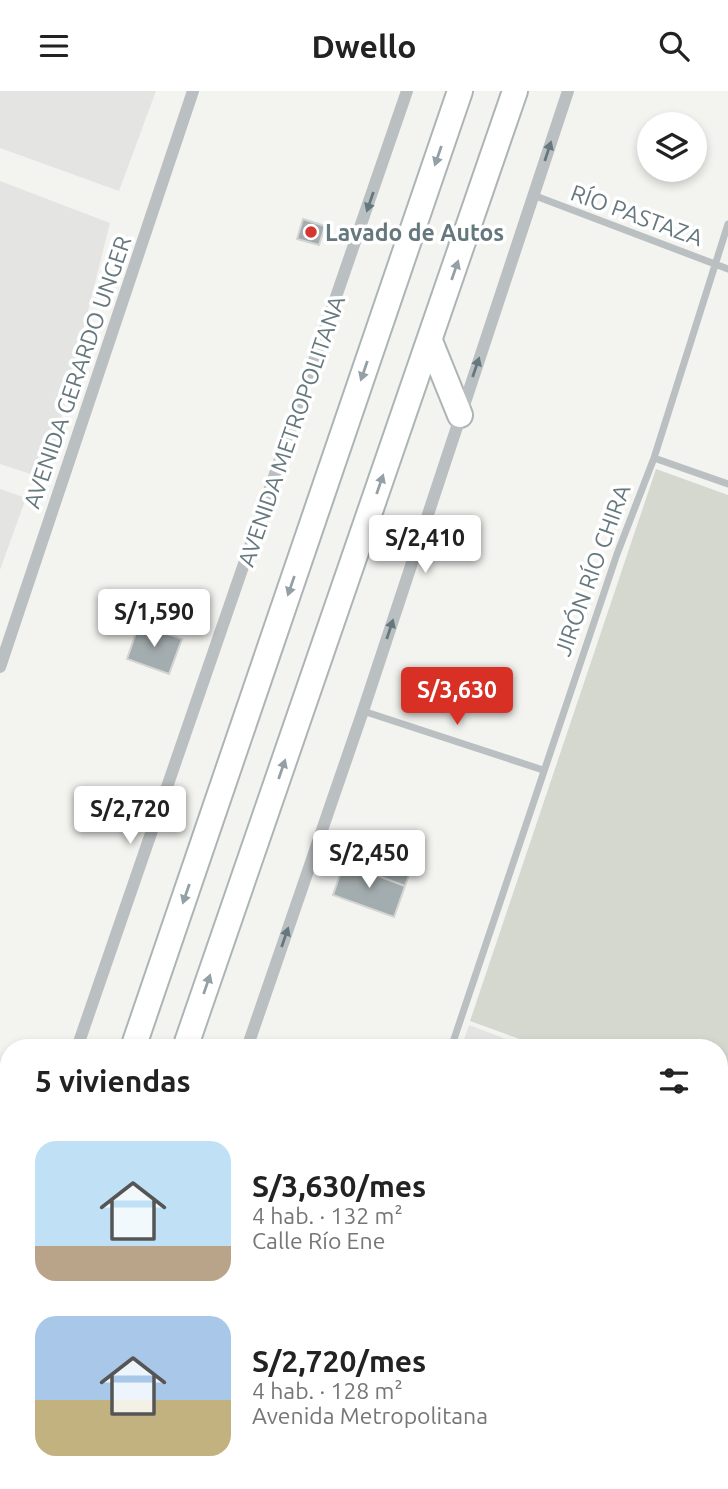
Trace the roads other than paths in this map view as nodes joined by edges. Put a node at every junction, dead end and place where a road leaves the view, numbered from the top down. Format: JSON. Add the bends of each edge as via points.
{"nodes":[{"id":1,"x":193,"y":91,"type":"edge"},
{"id":2,"x":407,"y":91,"type":"edge"},
{"id":3,"x":460,"y":91,"type":"edge"},
{"id":4,"x":514,"y":91,"type":"edge"},
{"id":5,"x":568,"y":91,"type":"edge"},
{"id":6,"x":533,"y":195,"type":"junction"},
{"id":7,"x":728,"y":224,"type":"edge"},
{"id":8,"x":713,"y":264,"type":"junction"},
{"id":9,"x":728,"y":269,"type":"edge"},
{"id":10,"x":430,"y":341,"type":"junction"},
{"id":11,"x":460,"y":415,"type":"junction"},
{"id":12,"x":654,"y":458,"type":"junction"},
{"id":13,"x":728,"y":484,"type":"edge"},
{"id":14,"x":0,"y":667,"type":"edge"},
{"id":15,"x":363,"y":711,"type":"junction"},
{"id":16,"x":543,"y":770,"type":"junction"},
{"id":17,"x":80,"y":1039,"type":"edge"},
{"id":18,"x":136,"y":1039,"type":"edge"},
{"id":19,"x":188,"y":1039,"type":"edge"},
{"id":20,"x":250,"y":1039,"type":"edge"},
{"id":21,"x":454,"y":1039,"type":"edge"}],
"edges":[{"from":1,"to":14,"type":"street","name":"AVENIDA GERARDO UNGER"},
{"from":2,"to":17,"type":"street","name":"AVENIDA METROPOLITANA","one_way":true},
{"from":3,"to":18,"type":"main road","one_way":true},
{"from":10,"to":4,"type":"main road","one_way":true},
{"from":6,"to":5,"type":"street","one_way":true},
{"from":6,"to":8,"type":"street","name":"RÍO PASTAZA"},
{"from":11,"to":6,"type":"street","one_way":true},
{"from":7,"to":8,"type":"street","name":"JIRÓN RÍO CHIRA"},
{"from":8,"to":9,"type":"street","name":"RÍO PASTAZA"},
{"from":8,"to":12,"type":"street","name":"JIRÓN RÍO CHIRA"},
{"from":10,"to":11,"type":"main road"},
{"from":19,"to":10,"type":"main road","one_way":true},
{"from":15,"to":11,"type":"street","one_way":true},
{"from":12,"to":13,"type":"street"},
{"from":12,"to":16,"type":"street","name":"JIRÓN RÍO CHIRA"},
{"from":15,"to":16,"type":"street"},
{"from":20,"to":15,"type":"street","one_way":true},
{"from":16,"to":21,"type":"street","name":"JIRÓN RÍO CHIRA"}]}
